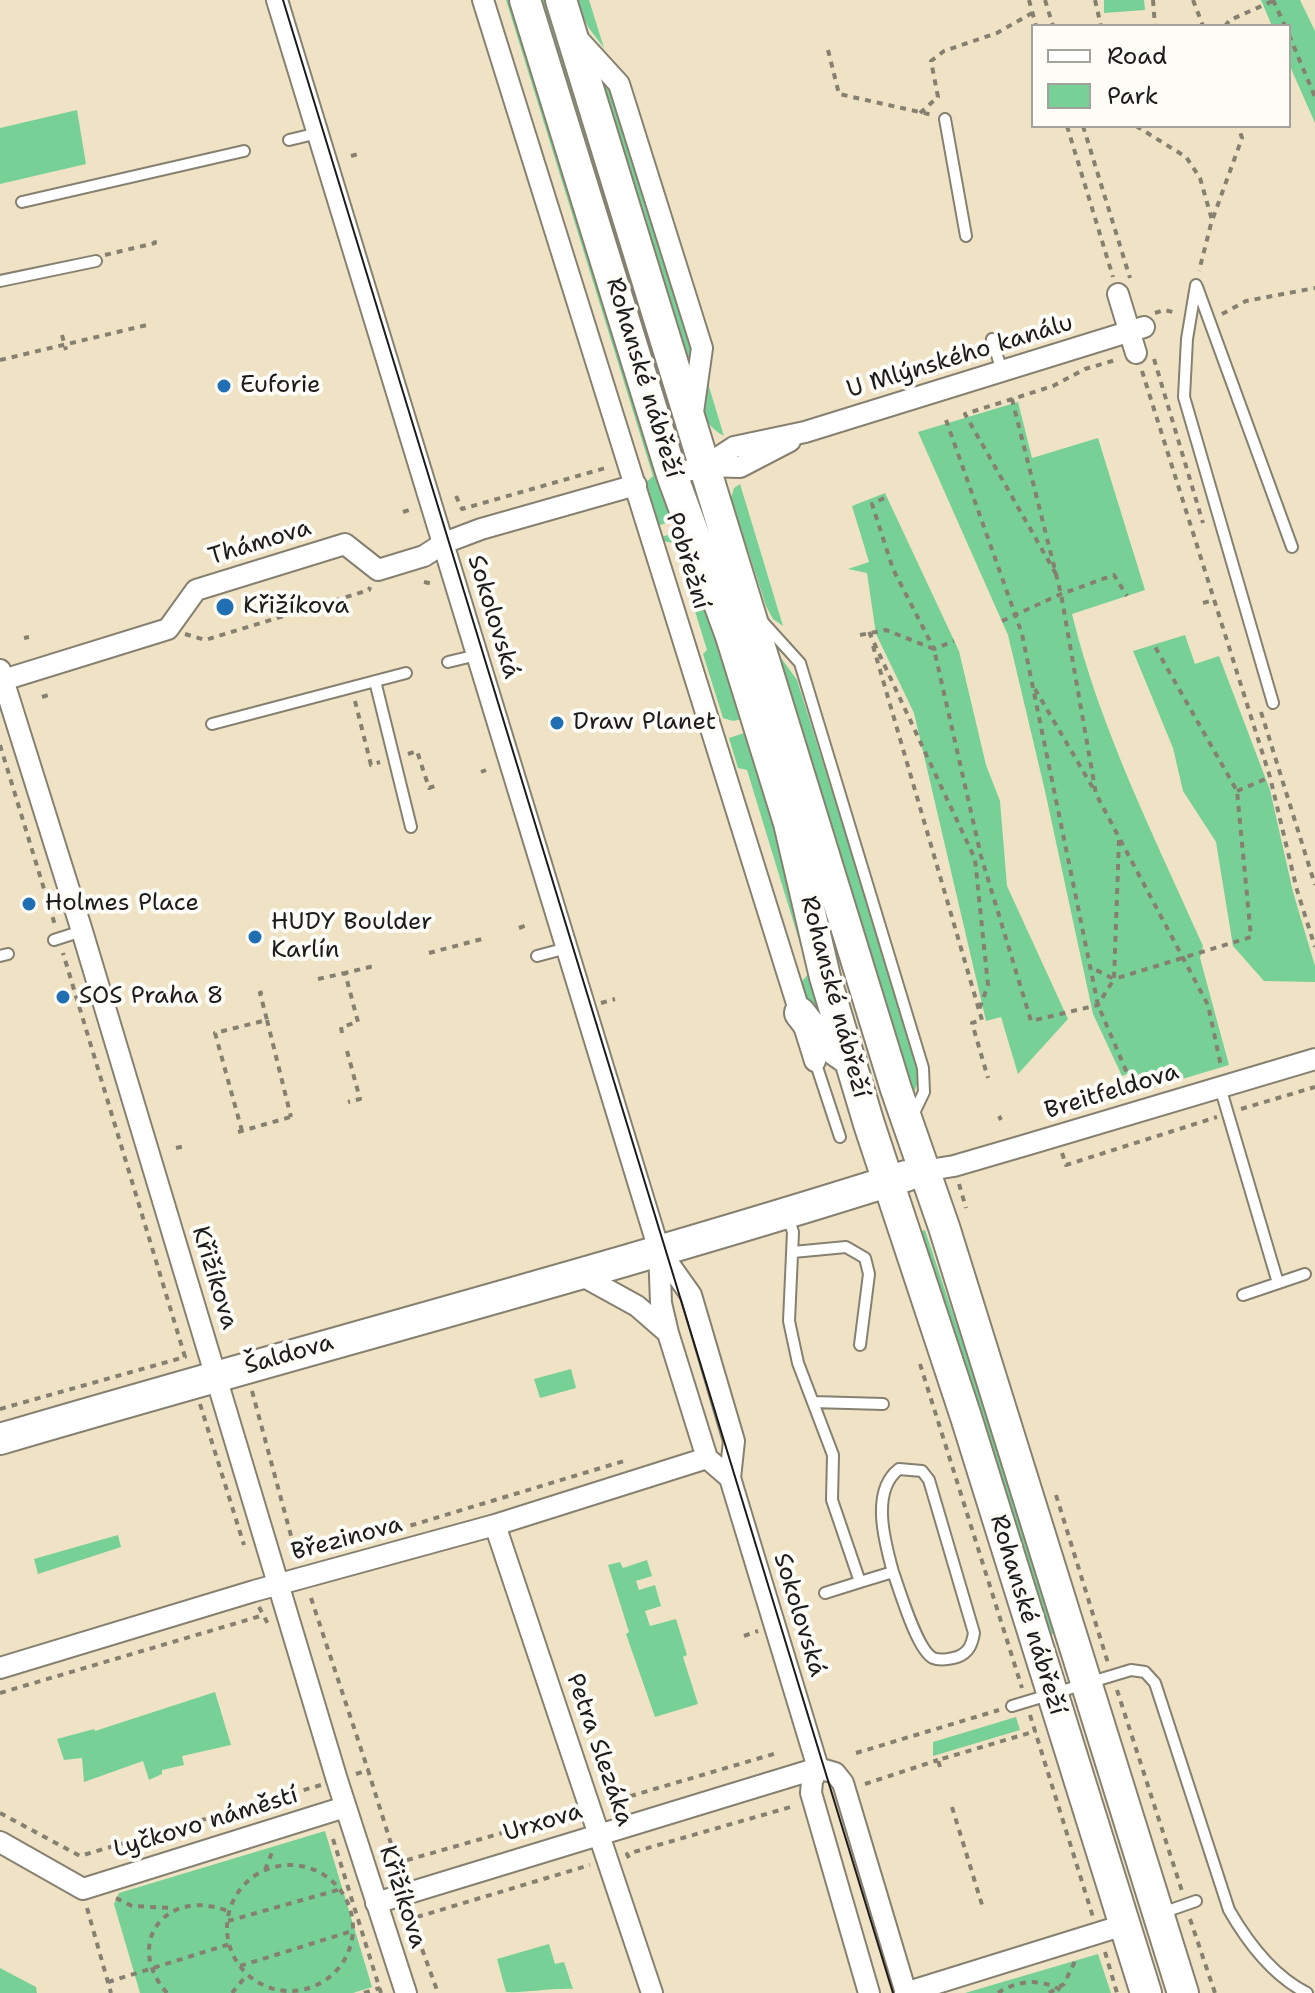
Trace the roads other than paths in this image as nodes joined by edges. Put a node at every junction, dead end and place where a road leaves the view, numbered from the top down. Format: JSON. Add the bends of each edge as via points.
{"nodes":[{"id":1,"x":277,"y":0,"type":"edge"},
{"id":2,"x":483,"y":0,"type":"edge"},
{"id":3,"x":525,"y":0,"type":"edge"},
{"id":4,"x":561,"y":0,"type":"edge"},
{"id":5,"x":945,"y":119,"type":"dead end"},
{"id":6,"x":318,"y":133,"type":"junction"},
{"id":7,"x":289,"y":140,"type":"dead end"},
{"id":8,"x":244,"y":151,"type":"dead end"},
{"id":9,"x":22,"y":202,"type":"dead end"},
{"id":10,"x":966,"y":236,"type":"dead end"},
{"id":11,"x":92,"y":262,"type":"road end"},
{"id":12,"x":0,"y":281,"type":"edge"},
{"id":13,"x":1118,"y":294,"type":"road end"},
{"id":14,"x":1137,"y":330,"type":"junction"},
{"id":15,"x":992,"y":339,"type":"dead end"},
{"id":16,"x":1136,"y":353,"type":"road end"},
{"id":17,"x":1002,"y":371,"type":"junction"},
{"id":18,"x":705,"y":466,"type":"junction"},
{"id":19,"x":672,"y":475,"type":"junction"},
{"id":20,"x":636,"y":485,"type":"junction"},
{"id":21,"x":444,"y":543,"type":"junction"},
{"id":22,"x":1292,"y":547,"type":"dead end"},
{"id":23,"x":477,"y":655,"type":"junction"},
{"id":24,"x":448,"y":662,"type":"dead end"},
{"id":25,"x":406,"y":673,"type":"dead end"},
{"id":26,"x":1,"y":677,"type":"edge"},
{"id":27,"x":375,"y":681,"type":"junction"},
{"id":28,"x":1273,"y":703,"type":"dead end"},
{"id":29,"x":212,"y":724,"type":"dead end"},
{"id":30,"x":411,"y":827,"type":"dead end"},
{"id":31,"x":82,"y":931,"type":"junction"},
{"id":32,"x":56,"y":939,"type":"road end"},
{"id":33,"x":567,"y":948,"type":"junction"},
{"id":34,"x":537,"y":956,"type":"dead end"},
{"id":35,"x":800,"y":1013,"type":"junction"},
{"id":36,"x":1315,"y":1059,"type":"edge"},
{"id":37,"x":815,"y":1061,"type":"joint"},
{"id":38,"x":851,"y":1061,"type":"junction"},
{"id":39,"x":1221,"y":1080,"type":"junction"},
{"id":40,"x":840,"y":1137,"type":"dead end"},
{"id":41,"x":923,"y":1171,"type":"junction"},
{"id":42,"x":889,"y":1182,"type":"junction"},
{"id":43,"x":787,"y":1213,"type":"junction"},
{"id":44,"x":659,"y":1250,"type":"junction"},
{"id":45,"x":793,"y":1252,"type":"junction"},
{"id":46,"x":579,"y":1274,"type":"junction"},
{"id":47,"x":1305,"y":1274,"type":"dead end"},
{"id":48,"x":1278,"y":1283,"type":"junction"},
{"id":49,"x":1243,"y":1295,"type":"dead end"},
{"id":50,"x":668,"y":1333,"type":"junction"},
{"id":51,"x":860,"y":1345,"type":"dead end"},
{"id":52,"x":216,"y":1376,"type":"junction"},
{"id":53,"x":813,"y":1402,"type":"junction"},
{"id":54,"x":883,"y":1404,"type":"dead end"},
{"id":55,"x":0,"y":1439,"type":"edge"},
{"id":56,"x":707,"y":1458,"type":"junction"},
{"id":57,"x":730,"y":1478,"type":"junction"},
{"id":58,"x":495,"y":1525,"type":"junction"},
{"id":59,"x":893,"y":1572,"type":"junction"},
{"id":60,"x":860,"y":1582,"type":"junction"},
{"id":61,"x":278,"y":1585,"type":"junction"},
{"id":62,"x":825,"y":1593,"type":"dead end"},
{"id":63,"x":0,"y":1668,"type":"edge"},
{"id":64,"x":1099,"y":1680,"type":"junction"},
{"id":65,"x":1039,"y":1698,"type":"junction"},
{"id":66,"x":1012,"y":1706,"type":"road end"},
{"id":67,"x":818,"y":1768,"type":"junction"},
{"id":68,"x":345,"y":1807,"type":"junction"},
{"id":69,"x":600,"y":1833,"type":"junction"},
{"id":70,"x":0,"y":1842,"type":"edge"},
{"id":71,"x":376,"y":1903,"type":"junction"},
{"id":72,"x":1191,"y":1903,"type":"road end"},
{"id":73,"x":1157,"y":1914,"type":"junction"},
{"id":74,"x":1111,"y":1929,"type":"junction"},
{"id":75,"x":1291,"y":1989,"type":"edge"},
{"id":76,"x":406,"y":1993,"type":"edge"},
{"id":77,"x":652,"y":1993,"type":"edge"},
{"id":78,"x":869,"y":1993,"type":"edge"},
{"id":79,"x":906,"y":1993,"type":"edge"},
{"id":80,"x":1146,"y":1993,"type":"edge"},
{"id":81,"x":1183,"y":1993,"type":"edge"},
{"id":82,"x":1307,"y":1993,"type":"edge"}],
"edges":[{"from":1,"to":6,"type":"street","name":"Sokolovská"},
{"from":2,"to":20,"type":"street","name":"Pobřežní"},
{"from":3,"to":19,"type":"main road","name":"Rohanské nábřeží"},
{"from":4,"to":18,"type":"main road","name":"Rohanské nábřeží"},
{"from":5,"to":10,"type":"lane"},
{"from":6,"to":7,"type":"lane"},
{"from":6,"to":21,"type":"street","name":"Sokolovská"},
{"from":8,"to":9,"type":"lane"},
{"from":11,"to":12,"type":"lane"},
{"from":13,"to":14,"type":"street"},
{"from":14,"to":16,"type":"street"},
{"from":14,"to":17,"type":"street","name":"U Mlýnského kanálu"},
{"from":15,"to":17,"type":"lane"},
{"from":17,"to":18,"type":"street","name":"U Mlýnského kanálu","via":[[805,432],[740,467]]},
{"from":18,"to":19,"type":"street","name":"U Mlýnského kanálu"},
{"from":18,"to":41,"type":"main road","name":"Rohanské nábřeží"},
{"from":19,"to":38,"type":"main road","name":"Rohanské nábřeží","via":[[731,636],[789,823]]},
{"from":20,"to":21,"type":"street"},
{"from":20,"to":35,"type":"street","name":"Pobřežní"},
{"from":21,"to":23,"type":"street","name":"Sokolovská"},
{"from":21,"to":26,"type":"street","name":"Thámova","via":[[424,556],[378,570],[345,544],[196,590],[168,629]]},
{"from":22,"to":28,"type":"lane","via":[[1196,285],[1184,397]]},
{"from":23,"to":24,"type":"lane"},
{"from":23,"to":33,"type":"street","name":"Sokolovská"},
{"from":25,"to":27,"type":"lane"},
{"from":26,"to":31,"type":"street","name":"Křižíkova"},
{"from":27,"to":29,"type":"lane"},
{"from":27,"to":30,"type":"lane"},
{"from":31,"to":32,"type":"lane"},
{"from":31,"to":52,"type":"street","name":"Křižíkova"},
{"from":33,"to":34,"type":"lane"},
{"from":33,"to":44,"type":"street","name":"Sokolovská"},
{"from":35,"to":37,"type":"street","name":"Pobřežní"},
{"from":35,"to":38,"type":"main road","via":[[821,1040]]},
{"from":36,"to":39,"type":"street","name":"Breitfeldova"},
{"from":37,"to":40,"type":"lane","name":"Pobřežní"},
{"from":38,"to":42,"type":"main road","name":"Rohanské nábřeží"},
{"from":39,"to":41,"type":"street","name":"Breitfeldova","via":[[1057,1136]]},
{"from":39,"to":48,"type":"lane"},
{"from":41,"to":42,"type":"main road","name":"Šaldova"},
{"from":41,"to":64,"type":"main road","name":"Rohanské nábřeží"},
{"from":42,"to":43,"type":"main road","name":"Šaldova"},
{"from":42,"to":65,"type":"main road","name":"Rohanské nábřeží","via":[[966,1417]]},
{"from":43,"to":44,"type":"main road","name":"Šaldova"},
{"from":43,"to":45,"type":"lane"},
{"from":44,"to":46,"type":"main road","name":"Šaldova"},
{"from":44,"to":50,"type":"street","name":"Sokolovská"},
{"from":44,"to":57,"type":"street","name":"Sokolovská","via":[[691,1295],[734,1441]]},
{"from":45,"to":51,"type":"lane","via":[[846,1247],[865,1258],[869,1274]]},
{"from":45,"to":53,"type":"lane","via":[[789,1321]]},
{"from":46,"to":50,"type":"street","via":[[637,1306]]},
{"from":46,"to":52,"type":"main road","name":"Šaldova"},
{"from":47,"to":48,"type":"lane"},
{"from":48,"to":49,"type":"lane"},
{"from":50,"to":56,"type":"street","name":"Sokolovská"},
{"from":52,"to":55,"type":"main road","name":"Šaldova"},
{"from":52,"to":61,"type":"street","name":"Křižíkova"},
{"from":53,"to":54,"type":"lane"},
{"from":53,"to":60,"type":"lane","via":[[833,1455],[832,1500]]},
{"from":56,"to":57,"type":"street"},
{"from":56,"to":58,"type":"street","name":"Březinova"},
{"from":57,"to":67,"type":"street","name":"Sokolovská"},
{"from":58,"to":61,"type":"street","name":"Březinova"},
{"from":58,"to":69,"type":"street","name":"Petra Slezáka"},
{"from":59,"to":59,"type":"lane","via":[[883,1526],[885,1486],[899,1469],[911,1468],[929,1480],[974,1633],[964,1655],[934,1659],[923,1650]]},
{"from":59,"to":60,"type":"lane"},
{"from":60,"to":62,"type":"lane"},
{"from":61,"to":63,"type":"street","name":"Březinova"},
{"from":61,"to":68,"type":"street","name":"Křižíkova"},
{"from":64,"to":65,"type":"lane"},
{"from":64,"to":73,"type":"main road","name":"Rohanské nábřeží"},
{"from":64,"to":75,"type":"lane","via":[[1131,1670],[1145,1672],[1155,1683],[1229,1910],[1245,1939]]},
{"from":65,"to":66,"type":"lane"},
{"from":65,"to":74,"type":"main road","name":"Rohanské nábřeží"},
{"from":67,"to":69,"type":"street","name":"Urxova"},
{"from":67,"to":78,"type":"street","name":"Sokolovská","via":[[811,1793]]},
{"from":67,"to":79,"type":"street","via":[[835,1773],[843,1783]]},
{"from":68,"to":70,"type":"street","name":"Lyčkovo náměstí","via":[[85,1897]]},
{"from":68,"to":71,"type":"street","name":"Křižíkova"},
{"from":69,"to":71,"type":"street","name":"Urxova"},
{"from":69,"to":77,"type":"street","name":"Petra Slezáka"},
{"from":71,"to":76,"type":"street","name":"Křižíkova"},
{"from":72,"to":73,"type":"lane"},
{"from":73,"to":81,"type":"main road","name":"Rohanské nábřeží"},
{"from":74,"to":79,"type":"street"},
{"from":74,"to":80,"type":"main road","name":"Rohanské nábřeží"},
{"from":75,"to":82,"type":"lane"}]}
